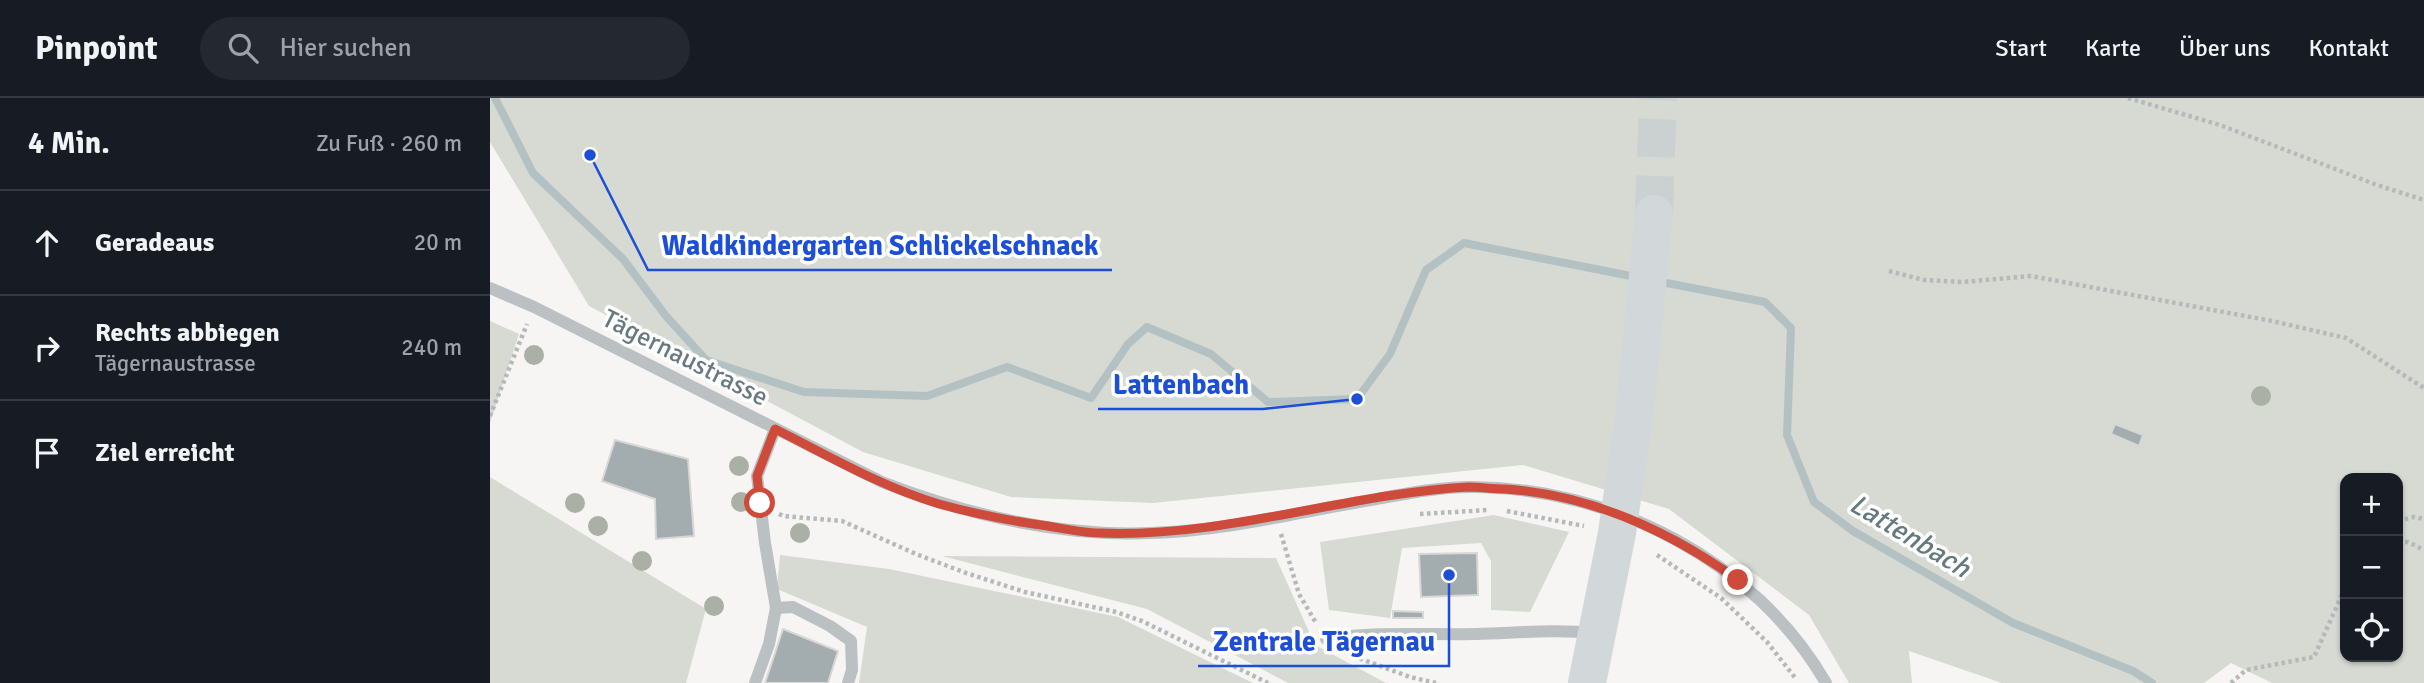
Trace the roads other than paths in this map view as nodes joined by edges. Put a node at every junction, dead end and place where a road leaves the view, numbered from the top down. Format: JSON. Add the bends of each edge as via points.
{"nodes":[{"id":1,"x":1654,"y":214,"type":"tunnel mouth"},
{"id":2,"x":490,"y":288,"type":"edge"},
{"id":3,"x":775,"y":429,"type":"junction"},
{"id":4,"x":776,"y":608,"type":"junction"},
{"id":5,"x":1597,"y":633,"type":"junction"},
{"id":6,"x":1326,"y":639,"type":"dead end"},
{"id":7,"x":755,"y":683,"type":"edge"},
{"id":8,"x":848,"y":683,"type":"edge"},
{"id":9,"x":1587,"y":683,"type":"edge"},
{"id":10,"x":1826,"y":683,"type":"edge"}],
"edges":[{"from":1,"to":5,"type":"highway","via":[[1630,444]]},
{"from":2,"to":3,"type":"street","name":"Tägernaustrasse"},
{"from":3,"to":4,"type":"street","via":[[757,476]]},
{"from":3,"to":10,"type":"street","name":"Tägernaustrasse","via":[[882,482],[937,503],[998,519],[1098,533],[1204,529],[1470,487],[1532,491],[1588,503],[1667,535],[1738,580],[1784,625]]},
{"from":4,"to":7,"type":"street"},
{"from":4,"to":8,"type":"street","via":[[793,607],[851,640]]},
{"from":5,"to":6,"type":"street","via":[[1356,634]]},
{"from":5,"to":9,"type":"highway"}]}
